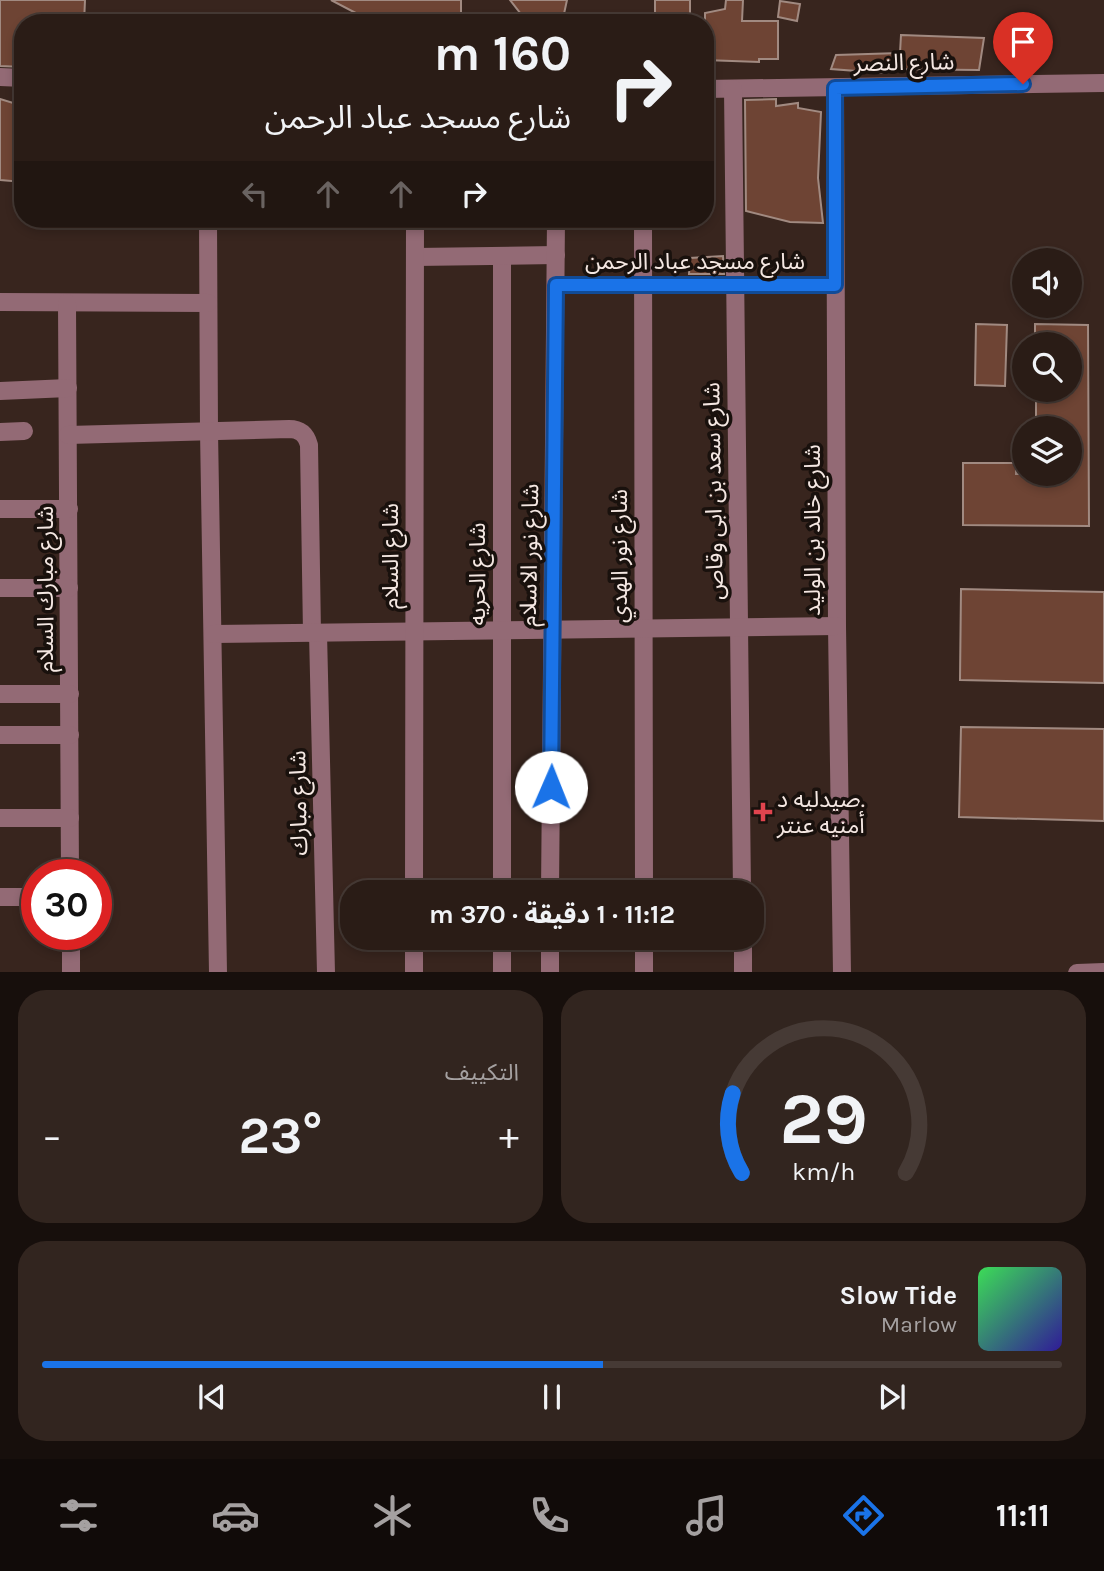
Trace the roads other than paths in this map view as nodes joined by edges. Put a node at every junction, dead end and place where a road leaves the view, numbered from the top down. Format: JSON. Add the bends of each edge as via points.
{"nodes":[{"id":1,"x":1104,"y":83,"type":"edge"},
{"id":2,"x":835,"y":88,"type":"junction"},
{"id":3,"x":714,"y":89,"type":"edge"},
{"id":4,"x":733,"y":89,"type":"junction"},
{"id":5,"x":208,"y":228,"type":"edge"},
{"id":6,"x":415,"y":228,"type":"edge"},
{"id":7,"x":556,"y":228,"type":"edge"},
{"id":8,"x":643,"y":228,"type":"edge"},
{"id":9,"x":556,"y":255,"type":"junction"},
{"id":10,"x":502,"y":256,"type":"junction"},
{"id":11,"x":415,"y":257,"type":"junction"},
{"id":12,"x":556,"y":285,"type":"junction"},
{"id":13,"x":643,"y":285,"type":"junction"},
{"id":14,"x":735,"y":285,"type":"junction"},
{"id":15,"x":835,"y":285,"type":"junction"},
{"id":16,"x":0,"y":302,"type":"edge"},
{"id":17,"x":68,"y":303,"type":"junction"},
{"id":18,"x":208,"y":303,"type":"junction"},
{"id":19,"x":68,"y":388,"type":"junction"},
{"id":20,"x":0,"y":391,"type":"edge"},
{"id":21,"x":24,"y":431,"type":"dead end"},
{"id":22,"x":209,"y":431,"type":"junction"},
{"id":23,"x":0,"y":432,"type":"edge"},
{"id":24,"x":68,"y":435,"type":"junction"},
{"id":25,"x":0,"y":509,"type":"edge"},
{"id":26,"x":69,"y":509,"type":"junction"},
{"id":27,"x":0,"y":587,"type":"edge"},
{"id":28,"x":69,"y":587,"type":"junction"},
{"id":29,"x":837,"y":626,"type":"junction"},
{"id":30,"x":739,"y":627,"type":"junction"},
{"id":31,"x":644,"y":628,"type":"junction"},
{"id":32,"x":502,"y":630,"type":"junction"},
{"id":33,"x":552,"y":630,"type":"junction"},
{"id":34,"x":414,"y":631,"type":"junction"},
{"id":35,"x":315,"y":633,"type":"junction"},
{"id":36,"x":213,"y":634,"type":"junction"},
{"id":37,"x":0,"y":694,"type":"edge"},
{"id":38,"x":70,"y":694,"type":"junction"},
{"id":39,"x":0,"y":735,"type":"edge"},
{"id":40,"x":70,"y":735,"type":"junction"},
{"id":41,"x":0,"y":818,"type":"edge"},
{"id":42,"x":70,"y":818,"type":"junction"},
{"id":43,"x":70,"y":859,"type":"edge"},
{"id":44,"x":414,"y":880,"type":"edge"},
{"id":45,"x":502,"y":880,"type":"edge"},
{"id":46,"x":550,"y":880,"type":"edge"},
{"id":47,"x":643,"y":880,"type":"edge"},
{"id":48,"x":742,"y":880,"type":"edge"},
{"id":49,"x":0,"y":897,"type":"edge"},
{"id":50,"x":21,"y":897,"type":"edge"},
{"id":51,"x":71,"y":950,"type":"edge"},
{"id":52,"x":414,"y":950,"type":"edge"},
{"id":53,"x":502,"y":950,"type":"edge"},
{"id":54,"x":550,"y":950,"type":"edge"},
{"id":55,"x":643,"y":950,"type":"edge"},
{"id":56,"x":743,"y":950,"type":"edge"},
{"id":57,"x":71,"y":972,"type":"edge"},
{"id":58,"x":218,"y":972,"type":"edge"},
{"id":59,"x":326,"y":972,"type":"edge"},
{"id":60,"x":414,"y":972,"type":"edge"},
{"id":61,"x":502,"y":972,"type":"edge"},
{"id":62,"x":550,"y":972,"type":"edge"},
{"id":63,"x":643,"y":972,"type":"edge"},
{"id":64,"x":743,"y":972,"type":"edge"},
{"id":65,"x":842,"y":972,"type":"edge"},
{"id":66,"x":1077,"y":972,"type":"edge"},
{"id":67,"x":1104,"y":972,"type":"edge"}],
"edges":[{"from":1,"to":2,"type":"street","name":"شارع النصر"},
{"from":2,"to":4,"type":"street","name":"شارع النصر"},
{"from":2,"to":15,"type":"street","name":"شارع خالد بن الوليد"},
{"from":3,"to":4,"type":"street","name":"شارع النصر"},
{"from":4,"to":14,"type":"street","name":"شارع سعد بن ابى وقاص"},
{"from":5,"to":18,"type":"street"},
{"from":6,"to":11,"type":"street","name":"شارع السلام"},
{"from":7,"to":9,"type":"street","name":"شارع نور الاسلام"},
{"from":8,"to":13,"type":"street","name":"شارع نور الهدي"},
{"from":9,"to":10,"type":"street"},
{"from":9,"to":12,"type":"street","name":"شارع نور الاسلام"},
{"from":10,"to":11,"type":"street"},
{"from":10,"to":32,"type":"street","name":"شارع الحريه"},
{"from":11,"to":34,"type":"street","name":"شارع السلام"},
{"from":12,"to":13,"type":"street","name":"شارع مسجد عباد الرحمن"},
{"from":12,"to":33,"type":"street","name":"شارع نور الاسلام"},
{"from":13,"to":14,"type":"street","name":"شارع مسجد عباد الرحمن"},
{"from":13,"to":31,"type":"street","name":"شارع نور الهدي"},
{"from":14,"to":15,"type":"street","name":"شارع مسجد عباد الرحمن"},
{"from":14,"to":30,"type":"street","name":"شارع سعد بن ابى وقاص"},
{"from":15,"to":29,"type":"street","name":"شارع خالد بن الوليد"},
{"from":16,"to":17,"type":"street"},
{"from":17,"to":18,"type":"street"},
{"from":17,"to":19,"type":"street","name":"شارع مبارك السلام"},
{"from":18,"to":22,"type":"street"},
{"from":19,"to":20,"type":"street"},
{"from":19,"to":24,"type":"street","name":"شارع مبارك السلام"},
{"from":21,"to":23,"type":"street"},
{"from":22,"to":24,"type":"street"},
{"from":22,"to":35,"type":"street","name":"شارع مبارك","via":[[296,429],[307,438]]},
{"from":22,"to":36,"type":"street"},
{"from":24,"to":26,"type":"street","name":"شارع مبارك السلام"},
{"from":25,"to":26,"type":"street"},
{"from":26,"to":28,"type":"street","name":"شارع مبارك السلام"},
{"from":27,"to":28,"type":"street"},
{"from":28,"to":38,"type":"street","name":"شارع مبارك السلام"},
{"from":29,"to":30,"type":"street"},
{"from":29,"to":65,"type":"street","name":"شارع خالد بن الوليد"},
{"from":30,"to":31,"type":"street"},
{"from":30,"to":48,"type":"street","name":"شارع سعد بن ابى وقاص"},
{"from":31,"to":33,"type":"street"},
{"from":31,"to":47,"type":"street","name":"شارع نور الهدي"},
{"from":32,"to":33,"type":"street"},
{"from":32,"to":34,"type":"street"},
{"from":32,"to":45,"type":"street","name":"شارع الحريه"},
{"from":33,"to":46,"type":"street","name":"شارع نور الاسلام"},
{"from":34,"to":35,"type":"street"},
{"from":34,"to":44,"type":"street","name":"شارع السلام"},
{"from":35,"to":36,"type":"street"},
{"from":35,"to":59,"type":"street","name":"شارع مبارك"},
{"from":36,"to":58,"type":"street"},
{"from":37,"to":38,"type":"street"},
{"from":38,"to":40,"type":"street","name":"شارع مبارك السلام"},
{"from":39,"to":40,"type":"street"},
{"from":40,"to":42,"type":"street","name":"شارع مبارك السلام"},
{"from":41,"to":42,"type":"street"},
{"from":42,"to":43,"type":"street","name":"شارع مبارك السلام"},
{"from":49,"to":50,"type":"street"},
{"from":51,"to":57,"type":"street"},
{"from":52,"to":60,"type":"street"},
{"from":53,"to":61,"type":"street"},
{"from":54,"to":62,"type":"street"},
{"from":55,"to":63,"type":"street"},
{"from":56,"to":64,"type":"street"},
{"from":66,"to":67,"type":"street"}]}
